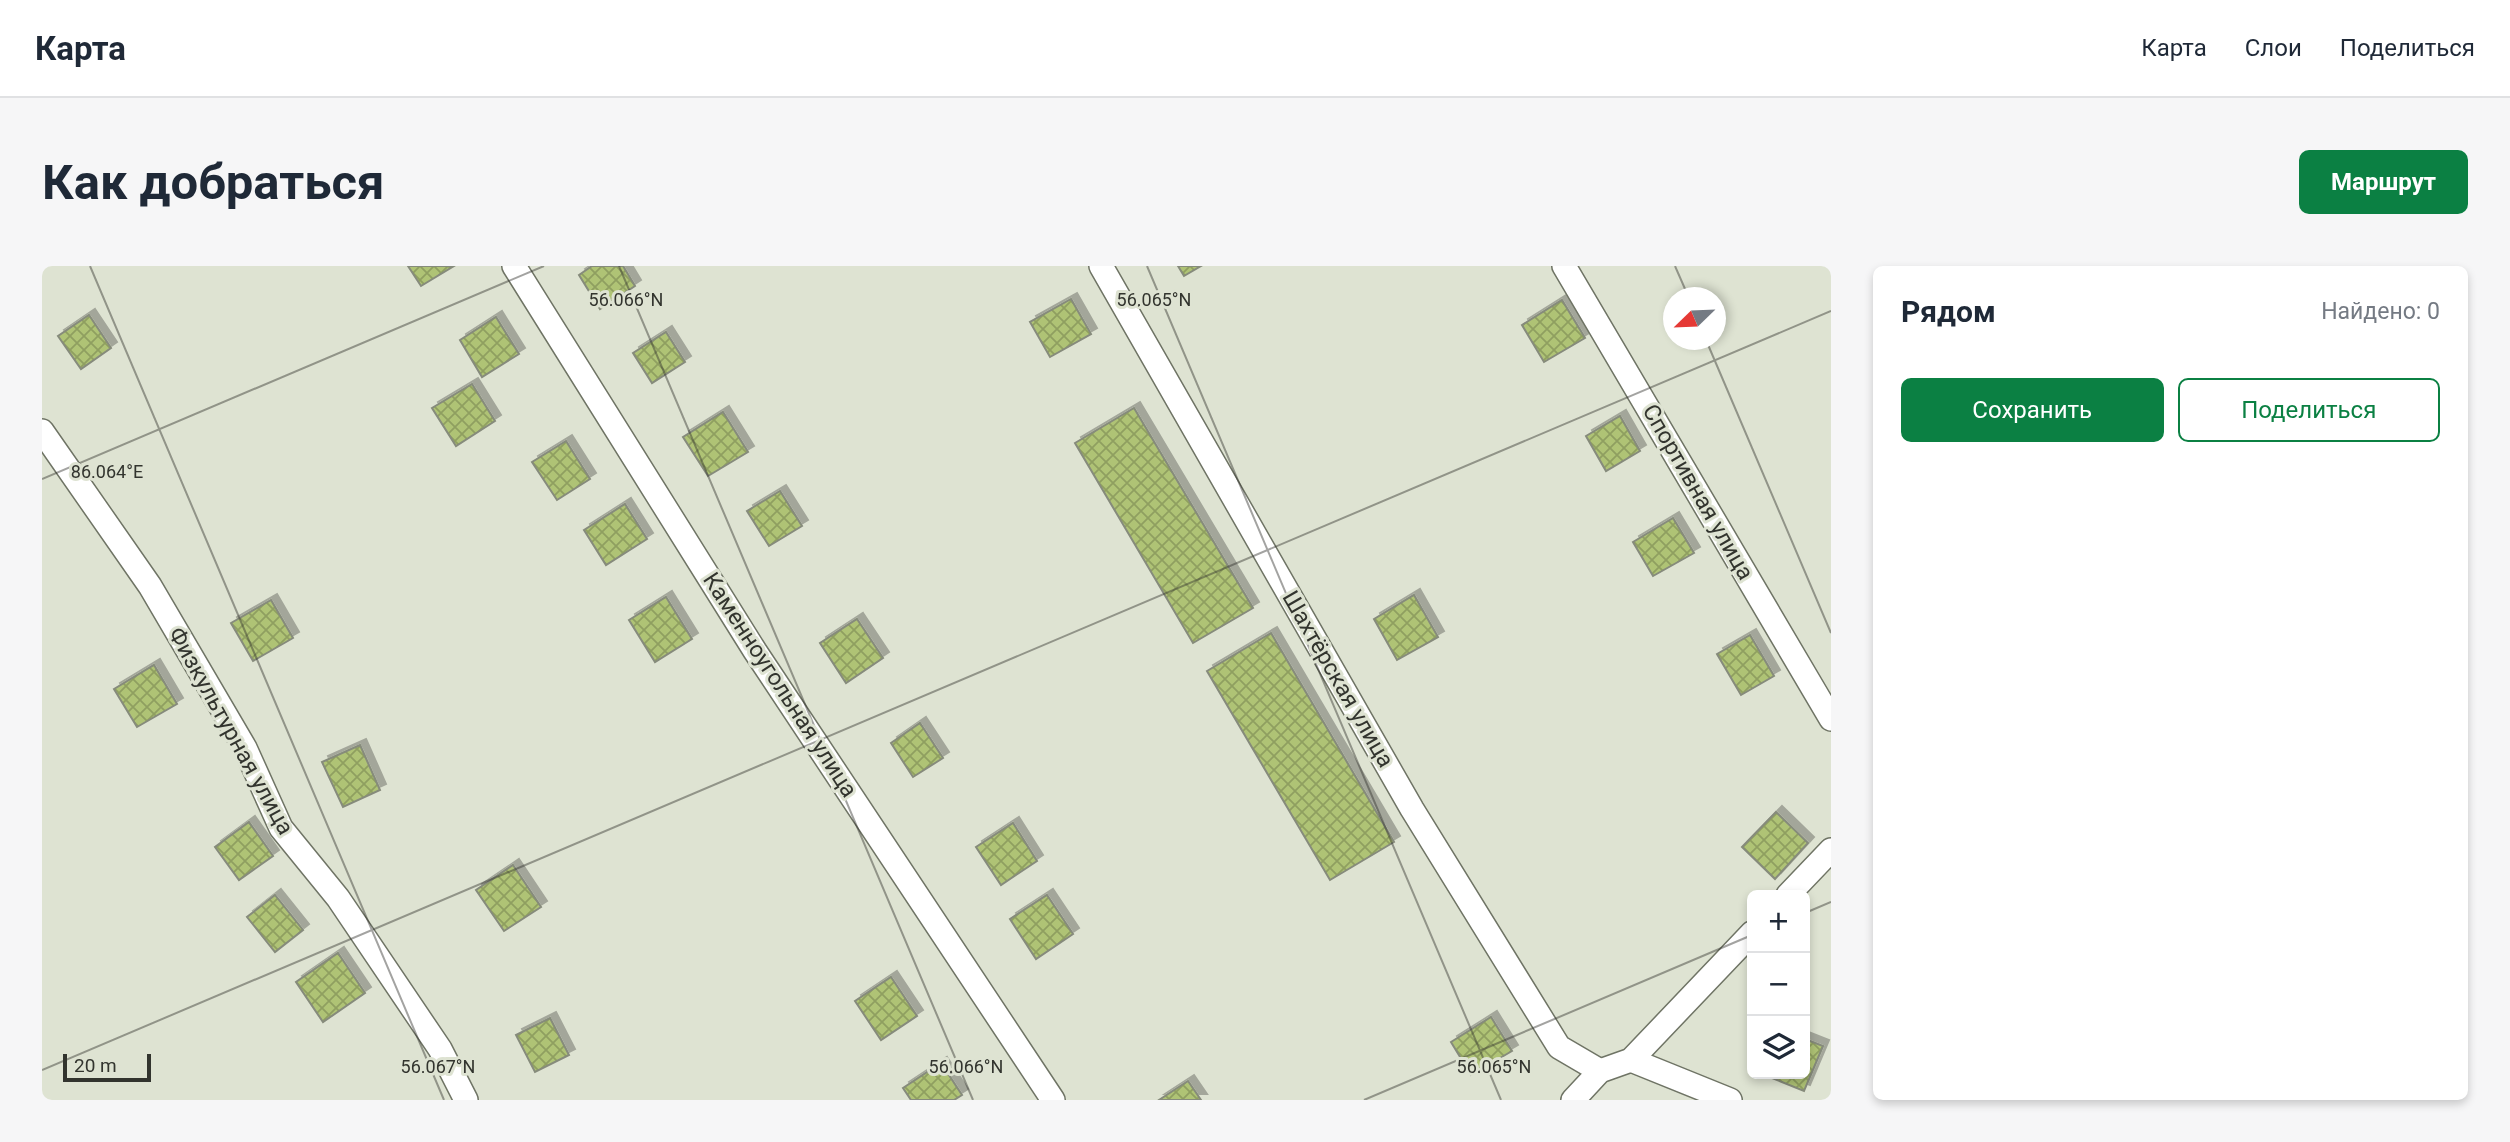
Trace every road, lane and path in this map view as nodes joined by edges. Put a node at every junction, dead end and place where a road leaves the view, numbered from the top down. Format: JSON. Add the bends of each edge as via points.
{"nodes":[{"id":1,"x":514,"y":266,"type":"edge"},
{"id":2,"x":1101,"y":266,"type":"edge"},
{"id":3,"x":1564,"y":266,"type":"edge"},
{"id":4,"x":42,"y":431,"type":"edge"},
{"id":5,"x":1831,"y":719,"type":"edge"},
{"id":6,"x":1831,"y":850,"type":"edge"},
{"id":7,"x":1793,"y":890,"type":"edge"},
{"id":8,"x":1747,"y":938,"type":"edge"},
{"id":9,"x":1631,"y":1060,"type":"junction"},
{"id":10,"x":1600,"y":1071,"type":"junction"},
{"id":11,"x":466,"y":1100,"type":"edge"},
{"id":12,"x":1053,"y":1100,"type":"edge"},
{"id":13,"x":1573,"y":1100,"type":"edge"},
{"id":14,"x":1730,"y":1100,"type":"edge"}],
"edges":[{"from":1,"to":12,"type":"street","name":"Каменноугольная улица","via":[[755,651]]},
{"from":2,"to":10,"type":"street","name":"Шахтёрская улица","via":[[1412,809],[1559,1047]]},
{"from":3,"to":5,"type":"street","name":"Спортивная улица"},
{"from":4,"to":11,"type":"street","name":"Физкультурная улица","via":[[150,586],[245,748],[281,828],[345,909],[440,1049]]},
{"from":6,"to":7,"type":"street"},
{"from":8,"to":9,"type":"street"},
{"from":9,"to":10,"type":"street"},
{"from":9,"to":14,"type":"street"},
{"from":10,"to":13,"type":"street"}]}
